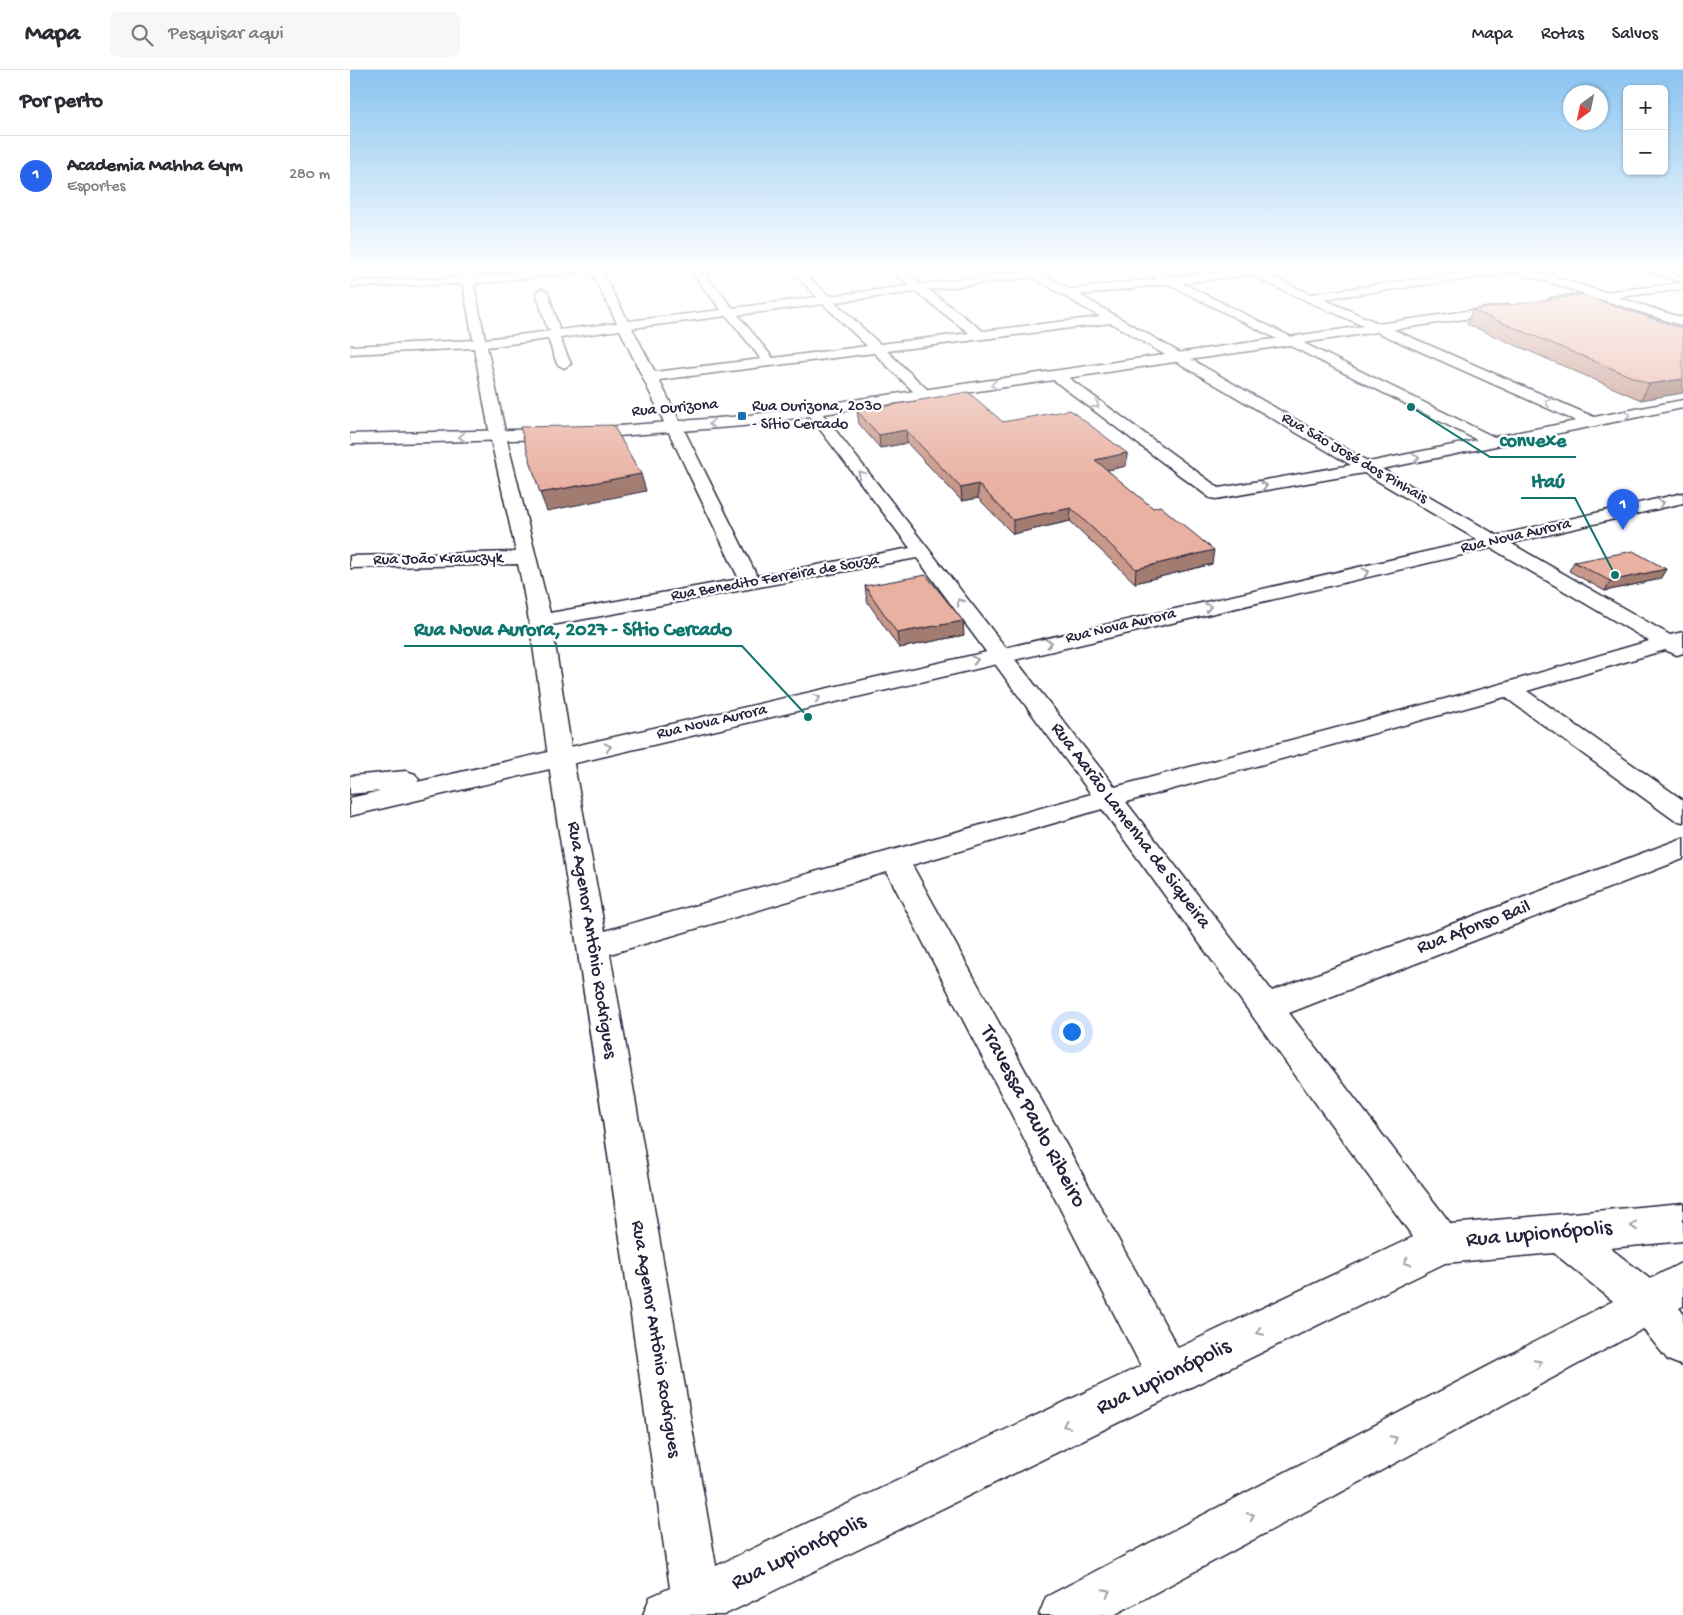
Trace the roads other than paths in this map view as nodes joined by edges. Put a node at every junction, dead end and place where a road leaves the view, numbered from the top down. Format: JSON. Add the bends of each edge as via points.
{"nodes":[{"id":1,"x":422,"y":340,"type":"edge"},
{"id":2,"x":482,"y":340,"type":"edge"},
{"id":3,"x":555,"y":340,"type":"edge"},
{"id":4,"x":631,"y":340,"type":"edge"},
{"id":5,"x":752,"y":340,"type":"edge"},
{"id":6,"x":870,"y":340,"type":"edge"},
{"id":7,"x":949,"y":340,"type":"edge"},
{"id":8,"x":1149,"y":340,"type":"edge"},
{"id":9,"x":1299,"y":340,"type":"edge"},
{"id":10,"x":1410,"y":340,"type":"edge"},
{"id":11,"x":1293,"y":341,"type":"junction"},
{"id":12,"x":879,"y":349,"type":"junction"},
{"id":13,"x":350,"y":350,"type":"edge"},
{"id":14,"x":1178,"y":357,"type":"junction"},
{"id":15,"x":770,"y":362,"type":"junction"},
{"id":16,"x":564,"y":364,"type":"dead end"},
{"id":17,"x":1057,"y":376,"type":"junction"},
{"id":18,"x":650,"y":377,"type":"junction"},
{"id":19,"x":924,"y":394,"type":"junction"},
{"id":20,"x":1683,"y":404,"type":"edge"},
{"id":21,"x":813,"y":411,"type":"junction"},
{"id":22,"x":1592,"y":422,"type":"junction"},
{"id":23,"x":676,"y":428,"type":"junction"},
{"id":24,"x":498,"y":436,"type":"junction"},
{"id":25,"x":350,"y":439,"type":"edge"},
{"id":26,"x":1492,"y":442,"type":"junction"},
{"id":27,"x":1368,"y":467,"type":"junction"},
{"id":28,"x":1683,"y":498,"type":"edge"},
{"id":29,"x":1496,"y":542,"type":"junction"},
{"id":30,"x":921,"y":552,"type":"junction"},
{"id":31,"x":526,"y":558,"type":"junction"},
{"id":32,"x":350,"y":562,"type":"edge"},
{"id":33,"x":751,"y":583,"type":"junction"},
{"id":34,"x":541,"y":621,"type":"junction"},
{"id":35,"x":1678,"y":644,"type":"edge"},
{"id":36,"x":1002,"y":654,"type":"junction"},
{"id":37,"x":1509,"y":689,"type":"junction"},
{"id":38,"x":560,"y":759,"type":"junction"},
{"id":39,"x":350,"y":785,"type":"edge"},
{"id":40,"x":1108,"y":798,"type":"junction"},
{"id":41,"x":350,"y":807,"type":"edge"},
{"id":42,"x":1683,"y":812,"type":"edge"},
{"id":43,"x":1683,"y":848,"type":"edge"},
{"id":44,"x":895,"y":860,"type":"junction"},
{"id":45,"x":593,"y":947,"type":"junction"},
{"id":46,"x":1265,"y":1008,"type":"junction"},
{"id":47,"x":1683,"y":1222,"type":"edge"},
{"id":48,"x":1560,"y":1234,"type":"junction"},
{"id":49,"x":1442,"y":1244,"type":"junction"},
{"id":50,"x":1666,"y":1293,"type":"edge"},
{"id":51,"x":1683,"y":1345,"type":"edge"},
{"id":52,"x":1169,"y":1375,"type":"junction"},
{"id":53,"x":688,"y":1611,"type":"edge"},
{"id":54,"x":1064,"y":1615,"type":"edge"}],
"edges":[{"from":1,"to":13,"type":"street"},
{"from":2,"to":24,"type":"street","name":"Rua Agenor Antônio Rodrigues"},
{"from":3,"to":16,"type":"street"},
{"from":4,"to":18,"type":"street"},
{"from":5,"to":15,"type":"street"},
{"from":6,"to":12,"type":"street"},
{"from":7,"to":12,"type":"street"},
{"from":8,"to":14,"type":"street","name":"Rua São José dos Pinhais"},
{"from":9,"to":11,"type":"street","name":"Rua Ourizona"},
{"from":22,"to":10,"type":"street","one_way":true},
{"from":11,"to":14,"type":"street","name":"Rua Ourizona"},
{"from":11,"to":26,"type":"street"},
{"from":12,"to":15,"type":"street"},
{"from":12,"to":19,"type":"street"},
{"from":14,"to":17,"type":"street","name":"Rua Ourizona"},
{"from":14,"to":27,"type":"street","name":"Rua São José dos Pinhais"},
{"from":15,"to":18,"type":"street"},
{"from":17,"to":19,"type":"street","name":"Rua Ourizona","one_way":true},
{"from":17,"to":27,"type":"street","one_way":true,"via":[[1216,494]]},
{"from":18,"to":23,"type":"street"},
{"from":19,"to":21,"type":"street","name":"Rua Ourizona"},
{"from":22,"to":20,"type":"street","one_way":true},
{"from":21,"to":23,"type":"street","name":"Rua Ourizona","one_way":true},
{"from":30,"to":21,"type":"street","name":"Rua Aarão Lamenha de Siqueira","one_way":true},
{"from":22,"to":26,"type":"street"},
{"from":23,"to":24,"type":"street","name":"Rua Ourizona"},
{"from":23,"to":33,"type":"street"},
{"from":24,"to":25,"type":"street","name":"Rua Ourizona","one_way":true},
{"from":24,"to":31,"type":"street","name":"Rua Agenor Antônio Rodrigues"},
{"from":27,"to":26,"type":"street","one_way":true},
{"from":27,"to":29,"type":"street","name":"Rua São José dos Pinhais"},
{"from":29,"to":28,"type":"street","name":"Rua Nova Aurora","one_way":true},
{"from":29,"to":35,"type":"street","name":"Rua São José dos Pinhais"},
{"from":36,"to":29,"type":"street","name":"Rua Nova Aurora","one_way":true},
{"from":30,"to":33,"type":"street","name":"Rua Benedito Ferreira de Souza"},
{"from":36,"to":30,"type":"street","name":"Rua Aarão Lamenha de Siqueira","one_way":true},
{"from":31,"to":32,"type":"street","name":"Rua João Krawczyk"},
{"from":31,"to":34,"type":"street","name":"Rua Agenor Antônio Rodrigues"},
{"from":33,"to":34,"type":"street","name":"Rua Benedito Ferreira de Souza"},
{"from":34,"to":38,"type":"street","name":"Rua Agenor Antônio Rodrigues"},
{"from":35,"to":37,"type":"street"},
{"from":38,"to":36,"type":"street","name":"Rua Nova Aurora","one_way":true},
{"from":36,"to":40,"type":"street","name":"Rua Aarão Lamenha de Siqueira"},
{"from":37,"to":40,"type":"street"},
{"from":37,"to":42,"type":"street"},
{"from":38,"to":39,"type":"street","name":"Rua Nova Aurora","via":[[437,777]]},
{"from":38,"to":41,"type":"street","name":"Rua Nova Aurora"},
{"from":38,"to":45,"type":"street","name":"Rua Agenor Antônio Rodrigues"},
{"from":40,"to":44,"type":"street"},
{"from":40,"to":46,"type":"street","name":"Rua Aarão Lamenha de Siqueira"},
{"from":43,"to":46,"type":"street","name":"Rua Afonso Bail"},
{"from":44,"to":45,"type":"street"},
{"from":44,"to":52,"type":"street","name":"Travessa Paulo Ribeiro"},
{"from":45,"to":53,"type":"street","name":"Rua Agenor Antônio Rodrigues"},
{"from":46,"to":49,"type":"street","name":"Rua Aarão Lamenha de Siqueira"},
{"from":47,"to":48,"type":"street","name":"Rua Lupionópolis","one_way":true},
{"from":48,"to":49,"type":"street","name":"Rua Lupionópolis"},
{"from":48,"to":50,"type":"street"},
{"from":49,"to":52,"type":"street","name":"Rua Lupionópolis","one_way":true},
{"from":50,"to":51,"type":"street"},
{"from":54,"to":50,"type":"street","one_way":true},
{"from":52,"to":53,"type":"street","name":"Rua Lupionópolis","one_way":true}]}
